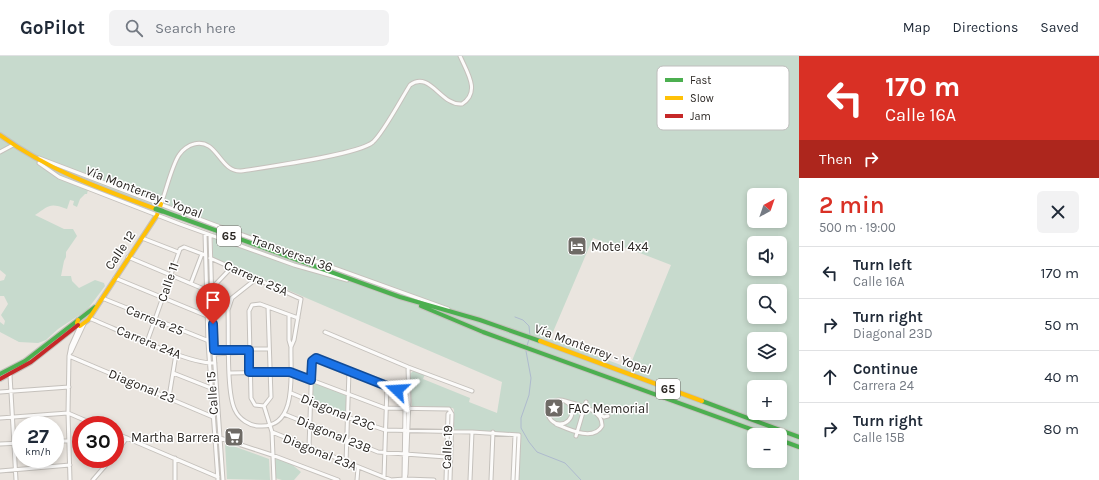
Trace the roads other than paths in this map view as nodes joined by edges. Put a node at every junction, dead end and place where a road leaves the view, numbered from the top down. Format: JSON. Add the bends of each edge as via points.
{"nodes":[{"id":1,"x":460,"y":56,"type":"edge"},
{"id":2,"x":0,"y":135,"type":"edge"},
{"id":3,"x":15,"y":146,"type":"junction"},
{"id":4,"x":0,"y":152,"type":"edge"},
{"id":5,"x":30,"y":156,"type":"junction"},
{"id":6,"x":161,"y":204,"type":"junction"},
{"id":7,"x":157,"y":215,"type":"junction"},
{"id":8,"x":205,"y":233,"type":"junction"},
{"id":9,"x":210,"y":235,"type":"junction"},
{"id":10,"x":142,"y":238,"type":"junction"},
{"id":11,"x":178,"y":252,"type":"junction"},
{"id":12,"x":204,"y":254,"type":"junction"},
{"id":13,"x":128,"y":257,"type":"junction"},
{"id":14,"x":210,"y":258,"type":"junction"},
{"id":15,"x":232,"y":268,"type":"junction"},
{"id":16,"x":170,"y":275,"type":"junction"},
{"id":17,"x":114,"y":278,"type":"junction"},
{"id":18,"x":256,"y":279,"type":"junction"},
{"id":19,"x":191,"y":283,"type":"junction"},
{"id":20,"x":370,"y":286,"type":"junction"},
{"id":21,"x":212,"y":288,"type":"junction"},
{"id":22,"x":206,"y":290,"type":"junction"},
{"id":23,"x":206,"y":296,"type":"junction"},
{"id":24,"x":162,"y":297,"type":"junction"},
{"id":25,"x":212,"y":297,"type":"junction"},
{"id":26,"x":400,"y":297,"type":"junction"},
{"id":27,"x":102,"y":298,"type":"junction"},
{"id":28,"x":95,"y":307,"type":"junction"},
{"id":29,"x":268,"y":307,"type":"junction"},
{"id":30,"x":207,"y":316,"type":"junction"},
{"id":31,"x":289,"y":316,"type":"junction"},
{"id":32,"x":89,"y":318,"type":"junction"},
{"id":33,"x":298,"y":318,"type":"junction"},
{"id":34,"x":155,"y":320,"type":"junction"},
{"id":35,"x":480,"y":320,"type":"junction"},
{"id":36,"x":80,"y":324,"type":"junction"},
{"id":37,"x":325,"y":332,"type":"dead end"},
{"id":38,"x":147,"y":342,"type":"junction"},
{"id":39,"x":208,"y":342,"type":"junction"},
{"id":40,"x":214,"y":343,"type":"junction"},
{"id":41,"x":291,"y":347,"type":"junction"},
{"id":42,"x":269,"y":349,"type":"junction"},
{"id":43,"x":249,"y":350,"type":"junction"},
{"id":44,"x":229,"y":351,"type":"junction"},
{"id":45,"x":214,"y":352,"type":"junction"},
{"id":46,"x":176,"y":354,"type":"junction"},
{"id":47,"x":70,"y":355,"type":"junction"},
{"id":48,"x":210,"y":363,"type":"junction"},
{"id":49,"x":215,"y":363,"type":"junction"},
{"id":50,"x":408,"y":367,"type":"junction"},
{"id":51,"x":349,"y":371,"type":"junction"},
{"id":52,"x":249,"y":372,"type":"junction"},
{"id":53,"x":269,"y":372,"type":"junction"},
{"id":54,"x":290,"y":372,"type":"junction"},
{"id":55,"x":173,"y":373,"type":"junction"},
{"id":56,"x":230,"y":373,"type":"junction"},
{"id":57,"x":0,"y":374,"type":"edge"},
{"id":58,"x":10,"y":375,"type":"junction"},
{"id":59,"x":0,"y":379,"type":"edge"},
{"id":60,"x":311,"y":380,"type":"junction"},
{"id":61,"x":69,"y":386,"type":"junction"},
{"id":62,"x":387,"y":386,"type":"junction"},
{"id":63,"x":211,"y":388,"type":"junction"},
{"id":64,"x":10,"y":390,"type":"junction"},
{"id":65,"x":472,"y":391,"type":"dead end"},
{"id":66,"x":0,"y":392,"type":"edge"},
{"id":67,"x":291,"y":393,"type":"junction"},
{"id":68,"x":348,"y":394,"type":"junction"},
{"id":69,"x":408,"y":395,"type":"junction"},
{"id":70,"x":169,"y":397,"type":"junction"},
{"id":71,"x":310,"y":401,"type":"junction"},
{"id":72,"x":566,"y":401,"type":"junction"},
{"id":73,"x":586,"y":402,"type":"dead end"},
{"id":74,"x":264,"y":406,"type":"junction"},
{"id":75,"x":586,"y":407,"type":"junction"},
{"id":76,"x":385,"y":408,"type":"junction"},
{"id":77,"x":407,"y":408,"type":"junction"},
{"id":78,"x":450,"y":412,"type":"junction"},
{"id":79,"x":68,"y":413,"type":"junction"},
{"id":80,"x":284,"y":414,"type":"junction"},
{"id":81,"x":26,"y":416,"type":"edge"},
{"id":82,"x":75,"y":416,"type":"edge"},
{"id":83,"x":608,"y":416,"type":"dead end"},
{"id":84,"x":12,"y":417,"type":"joint"},
{"id":85,"x":214,"y":417,"type":"junction"},
{"id":86,"x":347,"y":417,"type":"junction"},
{"id":87,"x":0,"y":418,"type":"edge"},
{"id":88,"x":311,"y":424,"type":"junction"},
{"id":89,"x":556,"y":424,"type":"junction"},
{"id":90,"x":270,"y":426,"type":"junction"},
{"id":91,"x":748,"y":428,"type":"edge"},
{"id":92,"x":385,"y":430,"type":"junction"},
{"id":93,"x":406,"y":430,"type":"junction"},
{"id":94,"x":447,"y":431,"type":"junction"},
{"id":95,"x":452,"y":431,"type":"junction"},
{"id":96,"x":272,"y":432,"type":"junction"},
{"id":97,"x":472,"y":432,"type":"junction"},
{"id":98,"x":492,"y":432,"type":"junction"},
{"id":99,"x":577,"y":434,"type":"junction"},
{"id":100,"x":515,"y":435,"type":"junction"},
{"id":101,"x":124,"y":437,"type":"edge"},
{"id":102,"x":799,"y":437,"type":"edge"},
{"id":103,"x":127,"y":438,"type":"junction"},
{"id":104,"x":220,"y":438,"type":"junction"},
{"id":105,"x":64,"y":441,"type":"edge"},
{"id":106,"x":69,"y":441,"type":"junction"},
{"id":107,"x":347,"y":441,"type":"junction"},
{"id":108,"x":124,"y":442,"type":"edge"},
{"id":109,"x":787,"y":443,"type":"edge"},
{"id":110,"x":0,"y":444,"type":"edge"},
{"id":111,"x":12,"y":444,"type":"edge"},
{"id":112,"x":309,"y":447,"type":"junction"},
{"id":113,"x":799,"y":447,"type":"edge"},
{"id":114,"x":384,"y":453,"type":"junction"},
{"id":115,"x":405,"y":454,"type":"junction"},
{"id":116,"x":272,"y":455,"type":"junction"},
{"id":117,"x":446,"y":457,"type":"junction"},
{"id":118,"x":175,"y":458,"type":"junction"},
{"id":119,"x":346,"y":463,"type":"junction"},
{"id":120,"x":70,"y":465,"type":"junction"},
{"id":121,"x":103,"y":468,"type":"edge"},
{"id":122,"x":358,"y":468,"type":"junction"},
{"id":123,"x":15,"y":470,"type":"junction"},
{"id":124,"x":0,"y":471,"type":"edge"},
{"id":125,"x":384,"y":477,"type":"junction"},
{"id":126,"x":218,"y":478,"type":"edge"},
{"id":127,"x":274,"y":479,"type":"edge"},
{"id":128,"x":405,"y":479,"type":"edge"},
{"id":129,"x":16,"y":480,"type":"edge"},
{"id":130,"x":70,"y":480,"type":"edge"},
{"id":131,"x":93,"y":480,"type":"edge"},
{"id":132,"x":175,"y":480,"type":"edge"},
{"id":133,"x":223,"y":480,"type":"edge"},
{"id":134,"x":279,"y":480,"type":"edge"},
{"id":135,"x":338,"y":480,"type":"edge"},
{"id":136,"x":357,"y":480,"type":"edge"},
{"id":137,"x":391,"y":480,"type":"edge"},
{"id":138,"x":434,"y":480,"type":"edge"},
{"id":139,"x":446,"y":480,"type":"edge"},
{"id":140,"x":450,"y":480,"type":"edge"},
{"id":141,"x":470,"y":480,"type":"edge"},
{"id":142,"x":491,"y":480,"type":"edge"},
{"id":143,"x":513,"y":480,"type":"edge"},
{"id":144,"x":517,"y":480,"type":"edge"}],
"edges":[{"from":1,"to":6,"type":"street","via":[[473,91],[462,104],[448,101],[421,80],[410,86],[377,138],[369,145],[329,156],[241,172],[229,169],[208,145],[191,145],[179,154]]},
{"from":2,"to":3,"type":"main road","name":"Vía Monterrey - Yopal","number":"65"},
{"from":3,"to":4,"type":"street"},
{"from":3,"to":5,"type":"main road","name":"Vía Monterrey - Yopal","number":"65"},
{"from":3,"to":6,"type":"street","name":"Transversal 36","number":"65","via":[[62,168]]},
{"from":5,"to":7,"type":"street","name":"Transversal 36","number":"65","via":[[59,177]]},
{"from":5,"to":20,"type":"main road","name":"Vía Monterrey - Yopal","number":"65","bridge":true,"via":[[61,173]]},
{"from":6,"to":7,"type":"main road","name":"Calle 12"},
{"from":6,"to":35,"type":"street","name":"Transversal 36","number":"65"},
{"from":7,"to":8,"type":"street","name":"Transversal 36","number":"65"},
{"from":7,"to":10,"type":"main road","name":"Calle 12"},
{"from":8,"to":9,"type":"street","name":"Transversal 36","number":"65"},
{"from":8,"to":12,"type":"street","name":"Calle 15"},
{"from":9,"to":14,"type":"street","name":"Calle 15"},
{"from":9,"to":20,"type":"street","name":"Transversal 36","number":"65","via":[[316,272]]},
{"from":10,"to":11,"type":"street"},
{"from":10,"to":13,"type":"main road","name":"Calle 12"},
{"from":11,"to":12,"type":"street","name":"Calle 11","via":[[184,247]]},
{"from":11,"to":16,"type":"street","name":"Calle 11"},
{"from":12,"to":19,"type":"street"},
{"from":12,"to":22,"type":"street","name":"Calle 15"},
{"from":13,"to":16,"type":"street"},
{"from":13,"to":17,"type":"main road","name":"Calle 12"},
{"from":14,"to":15,"type":"street","name":"Carrera 25A"},
{"from":14,"to":21,"type":"street","name":"Calle 15"},
{"from":15,"to":18,"type":"street","name":"Carrera 25A"},
{"from":15,"to":21,"type":"street"},
{"from":16,"to":19,"type":"street"},
{"from":16,"to":24,"type":"street","name":"Calle 11"},
{"from":17,"to":24,"type":"street"},
{"from":17,"to":27,"type":"main road","name":"Calle 12"},
{"from":18,"to":33,"type":"street","name":"Carrera 25A","via":[[299,297],[301,301]]},
{"from":18,"to":44,"type":"street","via":[[240,290],[229,302]]},
{"from":19,"to":22,"type":"street"},
{"from":20,"to":26,"type":"main road","name":"Vía Monterrey - Yopal","number":"65"},
{"from":21,"to":25,"type":"street","name":"Calle 15"},
{"from":22,"to":23,"type":"street","name":"Calle 15"},
{"from":23,"to":25,"type":"street"},
{"from":23,"to":30,"type":"street","name":"Calle 15"},
{"from":24,"to":30,"type":"street"},
{"from":24,"to":34,"type":"street","name":"Calle 11"},
{"from":25,"to":40,"type":"street","name":"Calle 15"},
{"from":26,"to":35,"type":"main road","name":"Vía Monterrey - Yopal","number":"65"},
{"from":26,"to":91,"type":"main road","name":"Vía Monterrey - Yopal","number":"65","via":[[483,332]]},
{"from":27,"to":28,"type":"main road","name":"Calle 12"},
{"from":27,"to":34,"type":"street","name":"Carrera 25"},
{"from":28,"to":32,"type":"main road"},
{"from":28,"to":36,"type":"main road"},
{"from":29,"to":31,"type":"street"},
{"from":29,"to":42,"type":"street"},
{"from":29,"to":43,"type":"street","via":[[252,305],[248,311]]},
{"from":30,"to":39,"type":"street","name":"Calle 15"},
{"from":31,"to":33,"type":"street"},
{"from":31,"to":41,"type":"street"},
{"from":32,"to":36,"type":"main road"},
{"from":32,"to":38,"type":"street","name":"Carrera 24A"},
{"from":33,"to":41,"type":"street"},
{"from":34,"to":38,"type":"street","name":"Calle 11"},
{"from":34,"to":39,"type":"street","name":"Carrera 25"},
{"from":35,"to":102,"type":"main road","name":"Vía Monterrey - Yopal","number":"65"},
{"from":36,"to":47,"type":"street"},
{"from":36,"to":57,"type":"main road"},
{"from":36,"to":58,"type":"main road","via":[[60,337],[26,366]]},
{"from":37,"to":50,"type":"street"},
{"from":38,"to":46,"type":"street","name":"Carrera 24A"},
{"from":39,"to":40,"type":"street","name":"Carrera 25"},
{"from":39,"to":48,"type":"street","name":"Calle 15"},
{"from":40,"to":45,"type":"street","name":"Calle 15"},
{"from":41,"to":54,"type":"street"},
{"from":42,"to":43,"type":"street"},
{"from":42,"to":53,"type":"street"},
{"from":43,"to":44,"type":"street"},
{"from":43,"to":52,"type":"street"},
{"from":44,"to":45,"type":"street"},
{"from":44,"to":56,"type":"street"},
{"from":45,"to":49,"type":"street","name":"Calle 15"},
{"from":46,"to":48,"type":"street","name":"Carrera 24A"},
{"from":46,"to":55,"type":"street"},
{"from":47,"to":61,"type":"street"},
{"from":47,"to":70,"type":"street","name":"Diagonal 23"},
{"from":48,"to":49,"type":"street","name":"Carrera 24A"},
{"from":48,"to":63,"type":"street","name":"Calle 15"},
{"from":49,"to":104,"type":"street","name":"Calle 15"},
{"from":50,"to":65,"type":"street"},
{"from":50,"to":69,"type":"street"},
{"from":51,"to":60,"type":"street","via":[[316,358],[312,361]]},
{"from":51,"to":62,"type":"street"},
{"from":51,"to":68,"type":"street"},
{"from":52,"to":53,"type":"street"},
{"from":52,"to":56,"type":"street"},
{"from":52,"to":74,"type":"street","via":[[252,402]]},
{"from":53,"to":54,"type":"street"},
{"from":53,"to":74,"type":"street","via":[[271,397]]},
{"from":54,"to":60,"type":"street"},
{"from":54,"to":67,"type":"street"},
{"from":55,"to":63,"type":"street"},
{"from":55,"to":70,"type":"street"},
{"from":56,"to":90,"type":"street","name":"Diagonal 23A","via":[[232,403],[240,418],[257,426]]},
{"from":58,"to":59,"type":"main road"},
{"from":58,"to":64,"type":"street"},
{"from":60,"to":68,"type":"street"},
{"from":60,"to":71,"type":"street"},
{"from":61,"to":64,"type":"street"},
{"from":61,"to":79,"type":"street"},
{"from":62,"to":69,"type":"street"},
{"from":62,"to":76,"type":"street"},
{"from":63,"to":85,"type":"street","name":"Calle 15"},
{"from":64,"to":66,"type":"street"},
{"from":64,"to":84,"type":"street"},
{"from":67,"to":71,"type":"street","name":"Diagonal 23C"},
{"from":67,"to":80,"type":"street","via":[[290,404]]},
{"from":68,"to":76,"type":"street"},
{"from":68,"to":86,"type":"street"},
{"from":69,"to":77,"type":"street"},
{"from":70,"to":85,"type":"street","name":"Diagonal 23"},
{"from":71,"to":86,"type":"street","name":"Diagonal 23C"},
{"from":71,"to":88,"type":"street"},
{"from":72,"to":75,"type":"street"},
{"from":72,"to":89,"type":"street","via":[[571,407],[570,417],[564,424]]},
{"from":72,"to":89,"type":"street","via":[[556,401],[548,409],[549,418]]},
{"from":73,"to":75,"type":"street"},
{"from":74,"to":90,"type":"street"},
{"from":75,"to":83,"type":"street","via":[[604,417]]},
{"from":75,"to":99,"type":"street"},
{"from":75,"to":99,"type":"street","via":[[599,418],[602,426],[592,433]]},
{"from":76,"to":77,"type":"street"},
{"from":76,"to":92,"type":"street"},
{"from":77,"to":78,"type":"street","via":[[447,409]]},
{"from":77,"to":93,"type":"street"},
{"from":78,"to":94,"type":"street","name":"Calle 19"},
{"from":78,"to":95,"type":"street","name":"Calle 19"},
{"from":79,"to":81,"type":"street"},
{"from":79,"to":82,"type":"street"},
{"from":79,"to":106,"type":"street"},
{"from":80,"to":88,"type":"street","name":"Diagonal 23B"},
{"from":80,"to":90,"type":"street"},
{"from":84,"to":87,"type":"street"},
{"from":85,"to":126,"type":"street","name":"Calle 15"},
{"from":86,"to":92,"type":"street","name":"Diagonal 23C"},
{"from":86,"to":107,"type":"street"},
{"from":88,"to":107,"type":"street","name":"Diagonal 23B"},
{"from":88,"to":112,"type":"street"},
{"from":89,"to":99,"type":"street"},
{"from":90,"to":96,"type":"street"},
{"from":92,"to":93,"type":"street","name":"Diagonal 23C"},
{"from":92,"to":114,"type":"street"},
{"from":93,"to":94,"type":"street","name":"Diagonal 23C"},
{"from":93,"to":115,"type":"street"},
{"from":94,"to":95,"type":"street","name":"Diagonal 23C"},
{"from":94,"to":117,"type":"street","name":"Calle 19"},
{"from":95,"to":97,"type":"street","name":"Diagonal 23C"},
{"from":95,"to":140,"type":"street","name":"Calle 19"},
{"from":96,"to":112,"type":"street","name":"Diagonal 23A"},
{"from":96,"to":116,"type":"street"},
{"from":97,"to":98,"type":"street","name":"Diagonal 23C"},
{"from":97,"to":141,"type":"street"},
{"from":98,"to":100,"type":"street","name":"Diagonal 23C"},
{"from":98,"to":142,"type":"street"},
{"from":100,"to":143,"type":"street"},
{"from":100,"to":144,"type":"street","name":"Diagonal 23C","via":[[520,435]]},
{"from":101,"to":103,"type":"street"},
{"from":103,"to":108,"type":"street"},
{"from":103,"to":118,"type":"street"},
{"from":104,"to":116,"type":"street"},
{"from":104,"to":133,"type":"street","name":"Calle 15"},
{"from":105,"to":106,"type":"street"},
{"from":106,"to":120,"type":"street"},
{"from":107,"to":114,"type":"street","name":"Diagonal 23B"},
{"from":107,"to":119,"type":"street"},
{"from":109,"to":113,"type":"main road"},
{"from":110,"to":111,"type":"street"},
{"from":112,"to":119,"type":"street","name":"Diagonal 23A"},
{"from":114,"to":115,"type":"street","name":"Diagonal 23B"},
{"from":114,"to":125,"type":"street"},
{"from":115,"to":117,"type":"street","name":"Diagonal 23B"},
{"from":115,"to":128,"type":"street"},
{"from":116,"to":127,"type":"street"},
{"from":116,"to":135,"type":"street"},
{"from":117,"to":139,"type":"street","name":"Calle 19"},
{"from":118,"to":126,"type":"street"},
{"from":118,"to":132,"type":"street"},
{"from":119,"to":122,"type":"street","name":"Diagonal 23A"},
{"from":120,"to":123,"type":"street"},
{"from":120,"to":130,"type":"street"},
{"from":121,"to":131,"type":"street"},
{"from":122,"to":125,"type":"street","name":"Diagonal 23A"},
{"from":122,"to":136,"type":"street"},
{"from":123,"to":124,"type":"street"},
{"from":123,"to":129,"type":"street"},
{"from":125,"to":137,"type":"street","name":"Diagonal 23A"},
{"from":126,"to":133,"type":"street"},
{"from":127,"to":134,"type":"street"},
{"from":128,"to":137,"type":"street"},
{"from":128,"to":138,"type":"street"}]}
